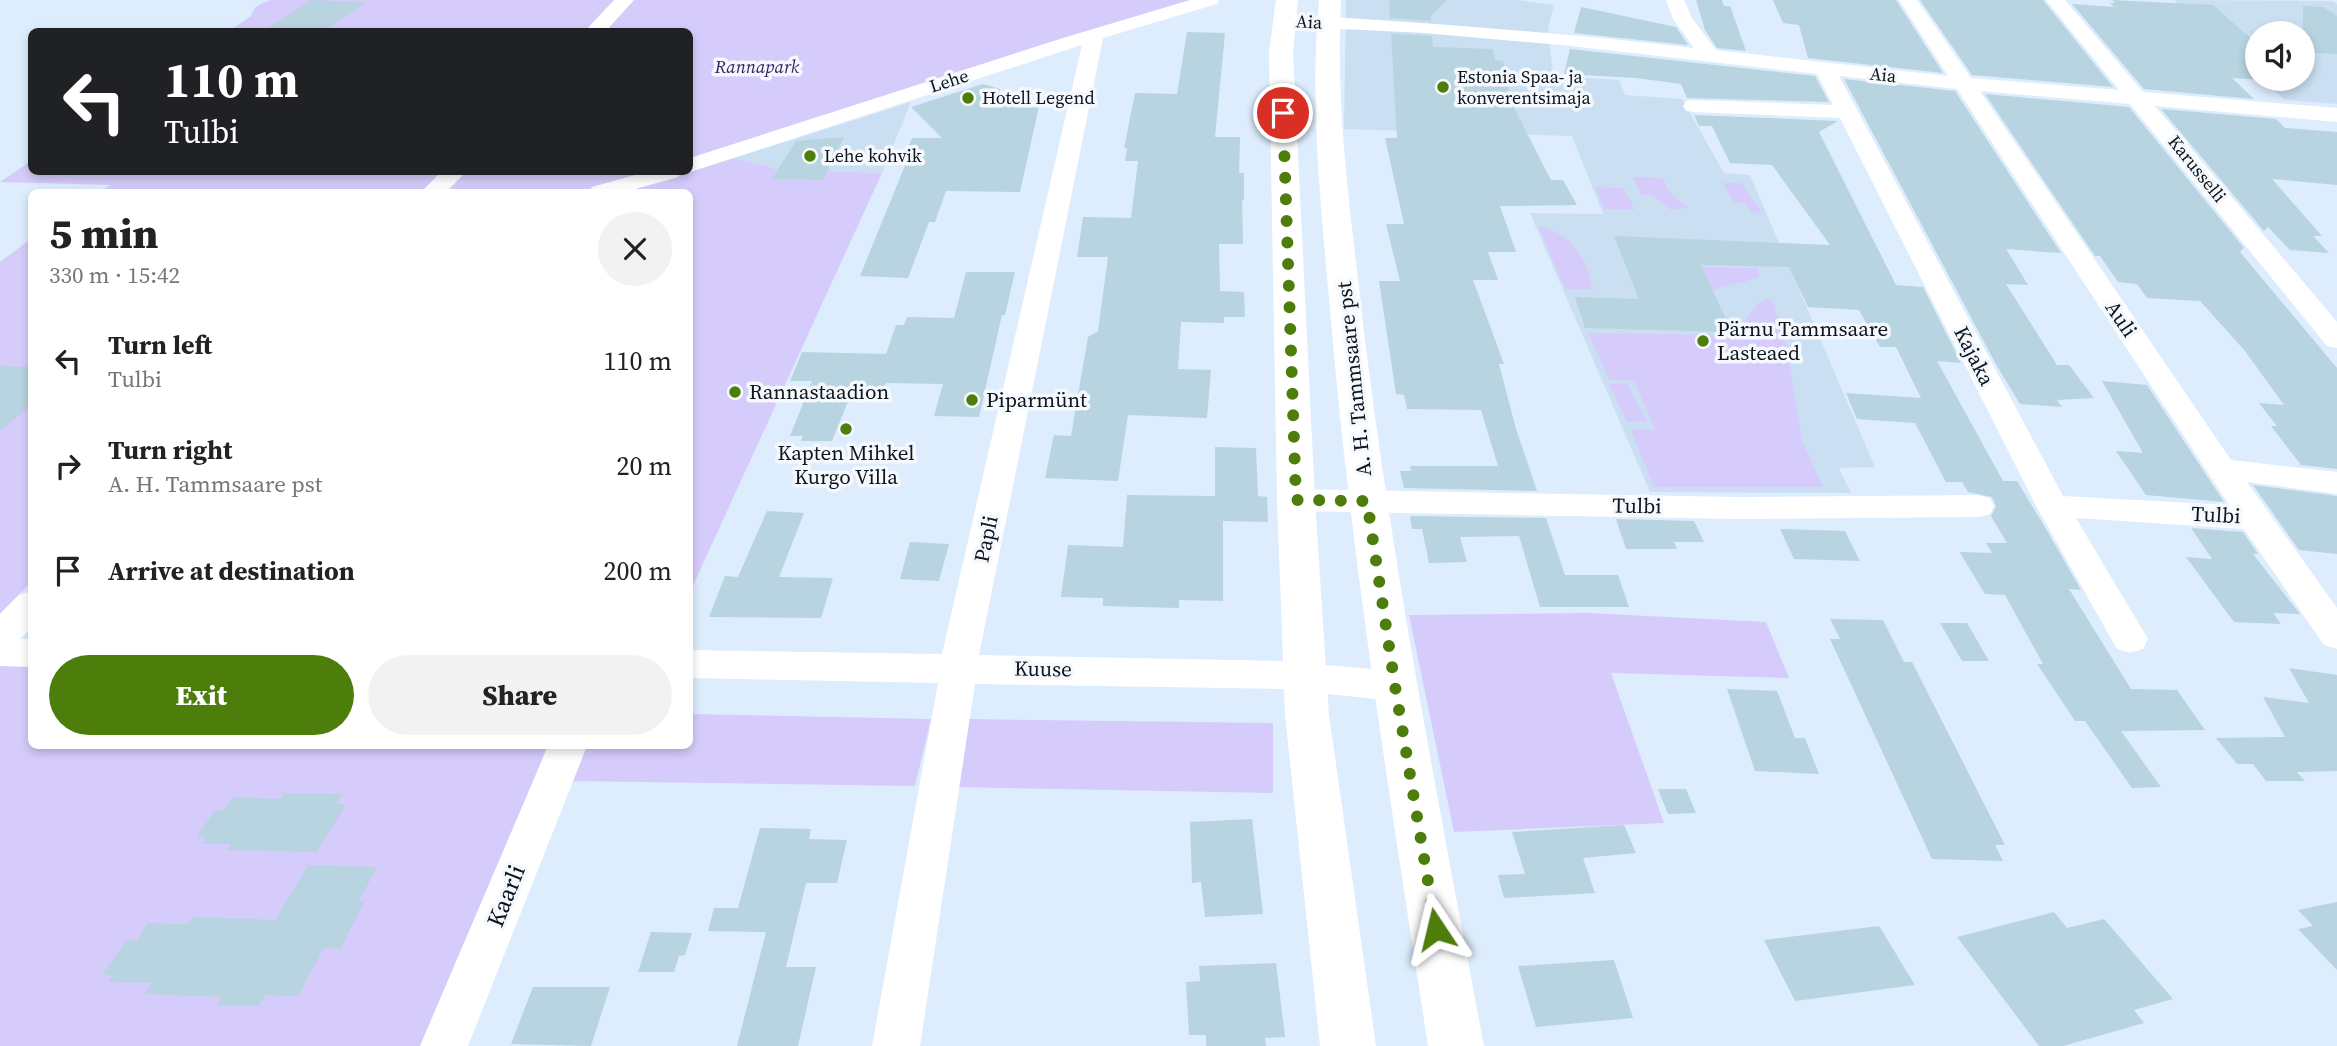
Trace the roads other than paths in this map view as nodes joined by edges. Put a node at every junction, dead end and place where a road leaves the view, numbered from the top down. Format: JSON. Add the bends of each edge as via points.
{"nodes":[{"id":1,"x":625,"y":0,"type":"edge"},
{"id":2,"x":1210,"y":0,"type":"edge"},
{"id":3,"x":1675,"y":0,"type":"edge"},
{"id":4,"x":1909,"y":0,"type":"edge"},
{"id":5,"x":2055,"y":0,"type":"edge"},
{"id":6,"x":1285,"y":10,"type":"edge"},
{"id":7,"x":1329,"y":11,"type":"edge"},
{"id":8,"x":597,"y":28,"type":"edge"},
{"id":9,"x":1094,"y":34,"type":"junction"},
{"id":10,"x":1709,"y":55,"type":"junction"},
{"id":11,"x":1825,"y":69,"type":"junction"},
{"id":12,"x":1966,"y":84,"type":"junction"},
{"id":13,"x":1282,"y":93,"type":"junction"},
{"id":14,"x":1325,"y":94,"type":"junction"},
{"id":15,"x":2139,"y":98,"type":"junction"},
{"id":16,"x":1694,"y":106,"type":"dead end"},
{"id":17,"x":1847,"y":112,"type":"junction"},
{"id":18,"x":2337,"y":115,"type":"edge"},
{"id":19,"x":693,"y":165,"type":"edge"},
{"id":20,"x":451,"y":175,"type":"edge"},
{"id":21,"x":660,"y":175,"type":"edge"},
{"id":22,"x":436,"y":189,"type":"edge"},
{"id":23,"x":611,"y":189,"type":"edge"},
{"id":24,"x":2337,"y":341,"type":"edge"},
{"id":25,"x":2223,"y":469,"type":"junction"},
{"id":26,"x":2337,"y":482,"type":"edge"},
{"id":27,"x":1296,"y":500,"type":"junction"},
{"id":28,"x":1367,"y":501,"type":"junction"},
{"id":29,"x":1978,"y":506,"type":"dead end"},
{"id":30,"x":2052,"y":506,"type":"junction"},
{"id":31,"x":2254,"y":517,"type":"junction"},
{"id":32,"x":28,"y":608,"type":"edge"},
{"id":33,"x":2337,"y":635,"type":"edge"},
{"id":34,"x":0,"y":636,"type":"edge"},
{"id":35,"x":2130,"y":639,"type":"dead end"},
{"id":36,"x":0,"y":652,"type":"edge"},
{"id":37,"x":28,"y":653,"type":"edge"},
{"id":38,"x":693,"y":664,"type":"edge"},
{"id":39,"x":958,"y":667,"type":"junction"},
{"id":40,"x":1305,"y":676,"type":"junction"},
{"id":41,"x":1395,"y":686,"type":"junction"},
{"id":42,"x":567,"y":749,"type":"edge"},
{"id":43,"x":444,"y":1046,"type":"edge"},
{"id":44,"x":896,"y":1046,"type":"edge"},
{"id":45,"x":1348,"y":1046,"type":"edge"},
{"id":46,"x":1456,"y":1046,"type":"edge"}],
"edges":[{"from":1,"to":8,"type":"street"},
{"from":2,"to":9,"type":"street","name":"Lehe"},
{"from":3,"to":10,"type":"street"},
{"from":4,"to":12,"type":"street","name":"Auli"},
{"from":5,"to":15,"type":"street","name":"Karusselli"},
{"from":6,"to":7,"type":"street","name":"Aia"},
{"from":6,"to":13,"type":"street"},
{"from":7,"to":10,"type":"street","name":"Aia","via":[[1424,28]]},
{"from":7,"to":14,"type":"street","name":"A. H. Tammsaare pst"},
{"from":9,"to":19,"type":"street","name":"Lehe"},
{"from":9,"to":39,"type":"street","name":"Papli"},
{"from":10,"to":11,"type":"street","name":"Aia"},
{"from":11,"to":12,"type":"street","name":"Aia"},
{"from":11,"to":17,"type":"street","name":"Kajaka"},
{"from":12,"to":15,"type":"street","name":"Aia"},
{"from":12,"to":25,"type":"street","name":"Auli"},
{"from":13,"to":14,"type":"street"},
{"from":13,"to":27,"type":"street"},
{"from":14,"to":28,"type":"street","name":"A. H. Tammsaare pst"},
{"from":15,"to":18,"type":"street","name":"Aia"},
{"from":15,"to":24,"type":"street","name":"Karusselli"},
{"from":16,"to":17,"type":"street"},
{"from":17,"to":30,"type":"street","name":"Kajaka"},
{"from":20,"to":22,"type":"street"},
{"from":21,"to":23,"type":"street"},
{"from":25,"to":26,"type":"street"},
{"from":25,"to":31,"type":"street","name":"Auli"},
{"from":27,"to":28,"type":"street","name":"Tulbi"},
{"from":27,"to":40,"type":"street"},
{"from":28,"to":29,"type":"street","name":"Tulbi","via":[[1738,508]]},
{"from":28,"to":41,"type":"street","name":"A. H. Tammsaare pst"},
{"from":30,"to":31,"type":"street","name":"Tulbi"},
{"from":30,"to":35,"type":"street","name":"Kajaka"},
{"from":31,"to":33,"type":"street","name":"Auli"},
{"from":32,"to":34,"type":"street"},
{"from":36,"to":37,"type":"street"},
{"from":38,"to":39,"type":"street","name":"Kuuse"},
{"from":39,"to":40,"type":"street","name":"Kuuse"},
{"from":39,"to":44,"type":"street","name":"Papli"},
{"from":40,"to":41,"type":"street","name":"Kuuse"},
{"from":40,"to":45,"type":"street"},
{"from":41,"to":46,"type":"street","name":"A. H. Tammsaare pst"},
{"from":42,"to":43,"type":"street","name":"Kaarli"}]}
